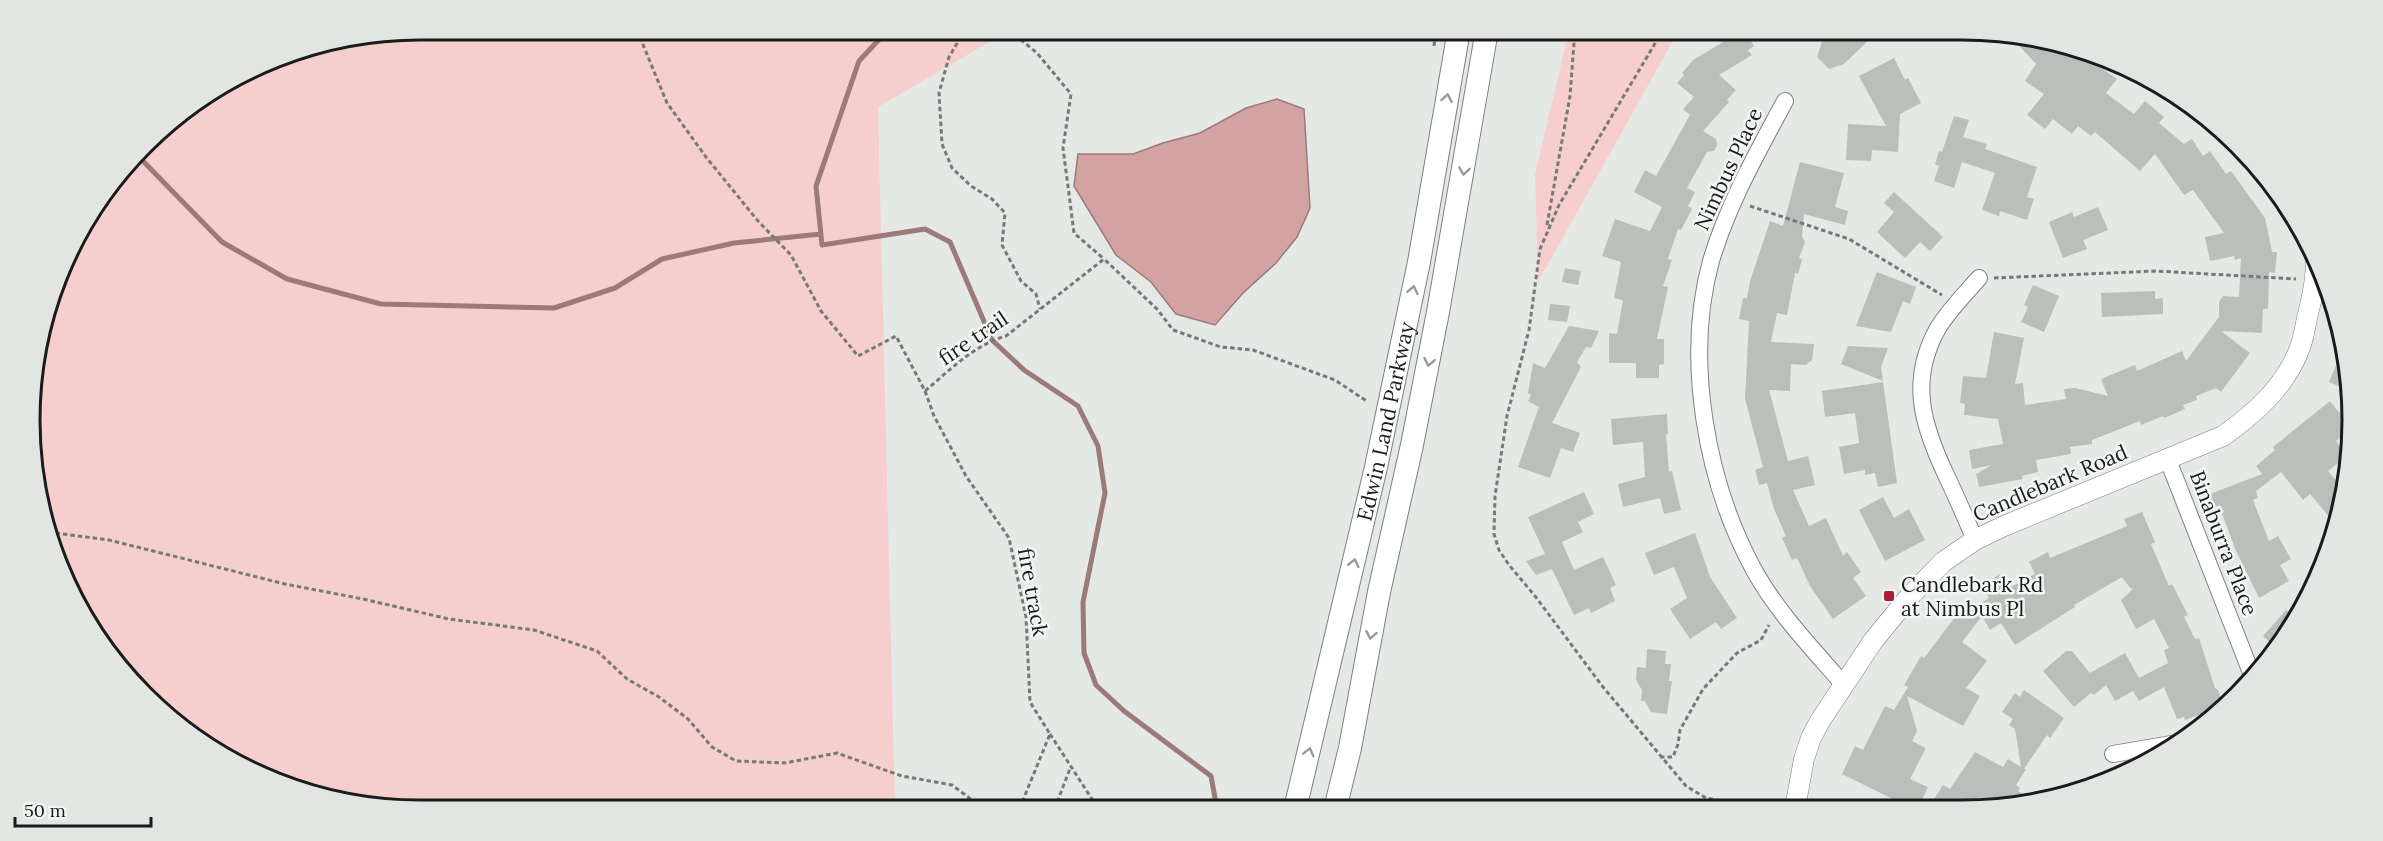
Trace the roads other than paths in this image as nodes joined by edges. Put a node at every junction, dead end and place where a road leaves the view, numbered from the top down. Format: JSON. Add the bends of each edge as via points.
{"nodes":[{"id":1,"x":1457,"y":40,"type":"edge"},
{"id":2,"x":1485,"y":40,"type":"edge"},
{"id":3,"x":1785,"y":101,"type":"dead end"},
{"id":4,"x":1979,"y":278,"type":"road end"},
{"id":5,"x":2316,"y":280,"type":"edge"},
{"id":6,"x":2168,"y":460,"type":"junction"},
{"id":7,"x":1975,"y":540,"type":"junction"},
{"id":8,"x":2250,"y":669,"type":"edge"},
{"id":9,"x":1843,"y":684,"type":"junction"},
{"id":10,"x":2158,"y":746,"type":"edge"},
{"id":11,"x":2113,"y":754,"type":"dead end"},
{"id":12,"x":1297,"y":800,"type":"edge"},
{"id":13,"x":1337,"y":800,"type":"edge"},
{"id":14,"x":1796,"y":800,"type":"edge"}],
"edges":[{"from":12,"to":1,"type":"main road","name":"Edwin Land Parkway","one_way":true,"via":[[1376,467],[1419,262]]},
{"from":2,"to":13,"type":"main road","name":"Edwin Land Parkway","one_way":true,"via":[[1438,312]]},
{"from":3,"to":9,"type":"street","name":"Nimbus Place","via":[[1756,151],[1711,263],[1702,308],[1703,414],[1722,499],[1754,570],[1775,603]]},
{"from":4,"to":7,"type":"street","via":[[1956,304],[1929,348],[1921,401],[1932,446]]},
{"from":5,"to":6,"type":"street","name":"Candlebark Road","via":[[2300,350],[2286,376],[2246,420],[2223,436]]},
{"from":6,"to":7,"type":"street","name":"Candlebark Road"},
{"from":6,"to":8,"type":"street","name":"Binaburra Place"},
{"from":7,"to":9,"type":"street","name":"Candlebark Road","via":[[1943,562],[1909,597]]},
{"from":9,"to":14,"type":"street","name":"Candlebark Road","via":[[1811,738]]},
{"from":10,"to":11,"type":"street"}]}
